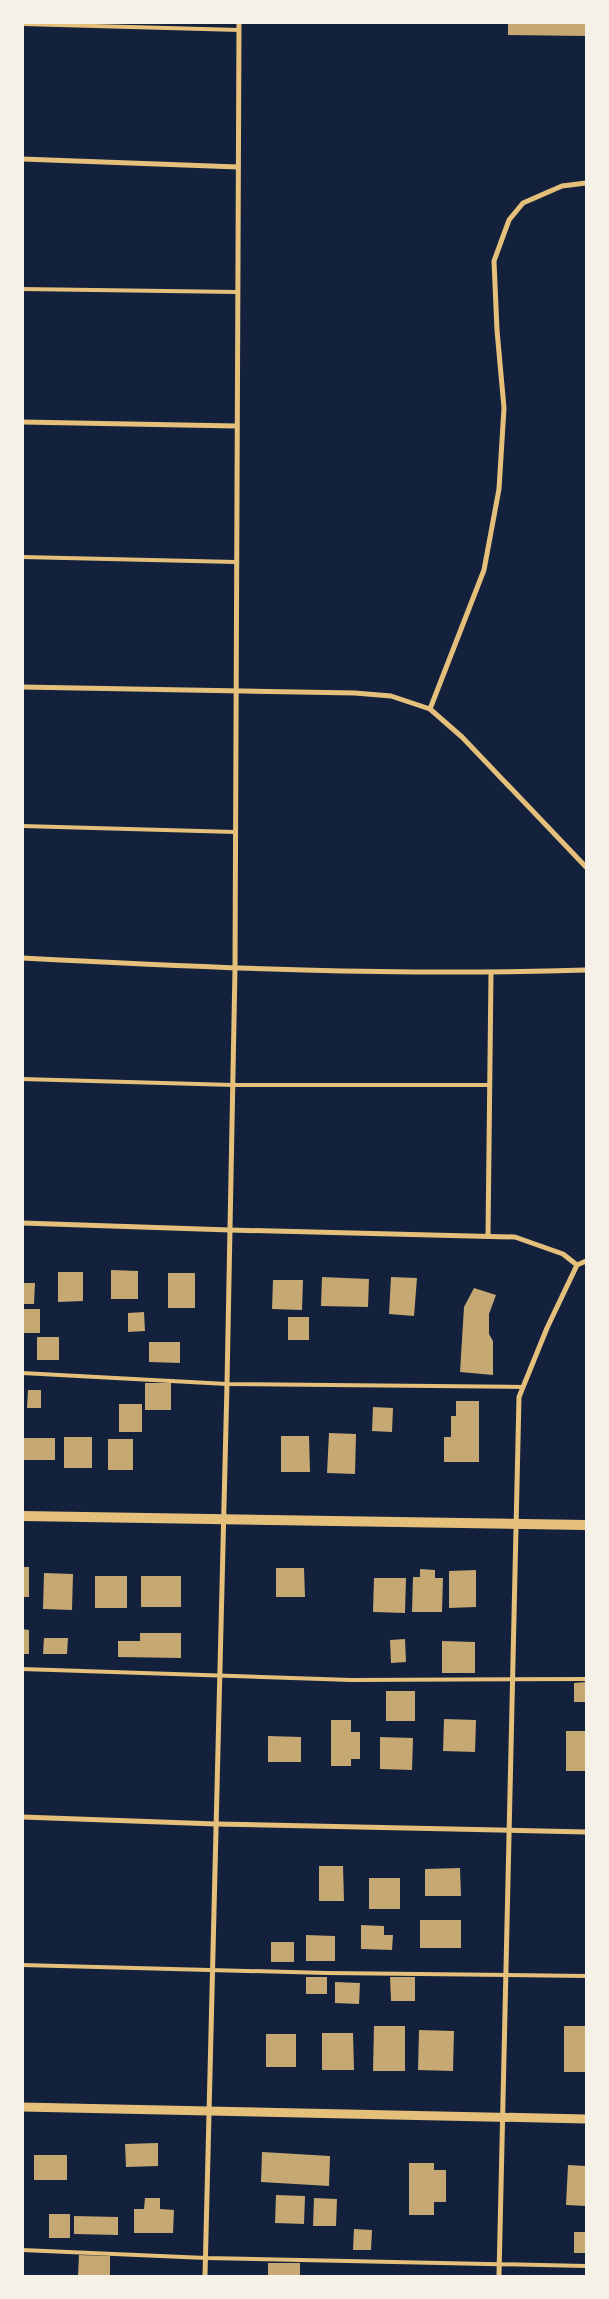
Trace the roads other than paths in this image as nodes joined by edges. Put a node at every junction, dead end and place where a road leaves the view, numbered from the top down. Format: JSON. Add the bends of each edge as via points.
{"nodes":[{"id":1,"x":239,"y":22,"type":"edge"},
{"id":2,"x":22,"y":24,"type":"edge"},
{"id":3,"x":239,"y":30,"type":"junction"},
{"id":4,"x":22,"y":159,"type":"edge"},
{"id":5,"x":238,"y":167,"type":"junction"},
{"id":6,"x":586,"y":183,"type":"edge"},
{"id":7,"x":22,"y":289,"type":"edge"},
{"id":8,"x":237,"y":292,"type":"junction"},
{"id":9,"x":22,"y":422,"type":"edge"},
{"id":10,"x":236,"y":426,"type":"junction"},
{"id":11,"x":22,"y":557,"type":"edge"},
{"id":12,"x":236,"y":562,"type":"junction"},
{"id":13,"x":22,"y":687,"type":"edge"},
{"id":14,"x":237,"y":690,"type":"junction"},
{"id":15,"x":430,"y":709,"type":"junction"},
{"id":16,"x":22,"y":826,"type":"edge"},
{"id":17,"x":235,"y":832,"type":"junction"},
{"id":18,"x":586,"y":867,"type":"edge"},
{"id":19,"x":22,"y":958,"type":"edge"},
{"id":20,"x":235,"y":969,"type":"junction"},
{"id":21,"x":586,"y":970,"type":"edge"},
{"id":22,"x":491,"y":973,"type":"junction"},
{"id":23,"x":22,"y":1079,"type":"edge"},
{"id":24,"x":233,"y":1085,"type":"junction"},
{"id":25,"x":488,"y":1085,"type":"junction"},
{"id":26,"x":22,"y":1223,"type":"edge"},
{"id":27,"x":230,"y":1230,"type":"junction"},
{"id":28,"x":488,"y":1236,"type":"junction"},
{"id":29,"x":586,"y":1260,"type":"edge"},
{"id":30,"x":577,"y":1265,"type":"junction"},
{"id":31,"x":22,"y":1373,"type":"edge"},
{"id":32,"x":227,"y":1384,"type":"junction"},
{"id":33,"x":523,"y":1387,"type":"junction"},
{"id":34,"x":22,"y":1516,"type":"edge"},
{"id":35,"x":224,"y":1519,"type":"junction"},
{"id":36,"x":516,"y":1524,"type":"junction"},
{"id":37,"x":586,"y":1525,"type":"edge"},
{"id":38,"x":22,"y":1669,"type":"edge"},
{"id":39,"x":220,"y":1676,"type":"junction"},
{"id":40,"x":513,"y":1679,"type":"junction"},
{"id":41,"x":586,"y":1679,"type":"edge"},
{"id":42,"x":22,"y":1817,"type":"edge"},
{"id":43,"x":216,"y":1824,"type":"junction"},
{"id":44,"x":509,"y":1830,"type":"junction"},
{"id":45,"x":586,"y":1832,"type":"edge"},
{"id":46,"x":22,"y":1965,"type":"edge"},
{"id":47,"x":212,"y":1970,"type":"junction"},
{"id":48,"x":506,"y":1975,"type":"junction"},
{"id":49,"x":586,"y":1976,"type":"edge"},
{"id":50,"x":22,"y":2107,"type":"edge"},
{"id":51,"x":209,"y":2112,"type":"junction"},
{"id":52,"x":502,"y":2117,"type":"junction"},
{"id":53,"x":586,"y":2119,"type":"edge"},
{"id":54,"x":22,"y":2250,"type":"edge"},
{"id":55,"x":206,"y":2258,"type":"junction"},
{"id":56,"x":499,"y":2264,"type":"junction"},
{"id":57,"x":586,"y":2266,"type":"edge"},
{"id":58,"x":205,"y":2276,"type":"edge"},
{"id":59,"x":499,"y":2276,"type":"edge"}],
"edges":[{"from":1,"to":3,"type":"street"},
{"from":2,"to":3,"type":"lane"},
{"from":3,"to":5,"type":"street"},
{"from":4,"to":5,"type":"street"},
{"from":5,"to":8,"type":"street"},
{"from":6,"to":15,"type":"street","via":[[562,186],[523,203],[509,220],[494,262],[504,408],[499,489],[484,570]]},
{"from":7,"to":8,"type":"lane"},
{"from":8,"to":10,"type":"street"},
{"from":9,"to":10,"type":"street"},
{"from":10,"to":12,"type":"street"},
{"from":11,"to":12,"type":"lane"},
{"from":12,"to":14,"type":"street"},
{"from":13,"to":14,"type":"street"},
{"from":14,"to":15,"type":"street","via":[[373,694]]},
{"from":14,"to":17,"type":"street"},
{"from":15,"to":18,"type":"street","via":[[462,737]]},
{"from":16,"to":17,"type":"lane"},
{"from":17,"to":20,"type":"street"},
{"from":19,"to":20,"type":"street"},
{"from":20,"to":22,"type":"street"},
{"from":20,"to":24,"type":"street"},
{"from":21,"to":22,"type":"street"},
{"from":22,"to":25,"type":"street"},
{"from":23,"to":24,"type":"lane"},
{"from":24,"to":25,"type":"lane"},
{"from":24,"to":27,"type":"street"},
{"from":25,"to":28,"type":"street"},
{"from":26,"to":27,"type":"street"},
{"from":27,"to":28,"type":"street"},
{"from":27,"to":32,"type":"street"},
{"from":28,"to":30,"type":"street","via":[[515,1237],[563,1254]]},
{"from":29,"to":30,"type":"street"},
{"from":30,"to":33,"type":"street"},
{"from":31,"to":32,"type":"lane"},
{"from":32,"to":33,"type":"lane"},
{"from":32,"to":35,"type":"street"},
{"from":33,"to":36,"type":"street","via":[[518,1397]]},
{"from":34,"to":35,"type":"main road"},
{"from":35,"to":36,"type":"main road"},
{"from":35,"to":39,"type":"street"},
{"from":36,"to":37,"type":"main road"},
{"from":36,"to":40,"type":"street"},
{"from":38,"to":39,"type":"lane"},
{"from":39,"to":40,"type":"lane","via":[[351,1680]]},
{"from":39,"to":43,"type":"street"},
{"from":40,"to":41,"type":"lane"},
{"from":40,"to":44,"type":"street"},
{"from":42,"to":43,"type":"street"},
{"from":43,"to":44,"type":"street"},
{"from":43,"to":47,"type":"street"},
{"from":44,"to":45,"type":"street"},
{"from":44,"to":48,"type":"street"},
{"from":46,"to":47,"type":"lane"},
{"from":47,"to":48,"type":"lane"},
{"from":47,"to":51,"type":"street"},
{"from":48,"to":49,"type":"lane"},
{"from":48,"to":52,"type":"street"},
{"from":50,"to":51,"type":"street"},
{"from":51,"to":52,"type":"street"},
{"from":51,"to":55,"type":"street"},
{"from":52,"to":53,"type":"street"},
{"from":52,"to":56,"type":"street"},
{"from":54,"to":55,"type":"lane"},
{"from":55,"to":56,"type":"lane"},
{"from":55,"to":58,"type":"street"},
{"from":56,"to":57,"type":"lane"},
{"from":56,"to":59,"type":"street"}]}
